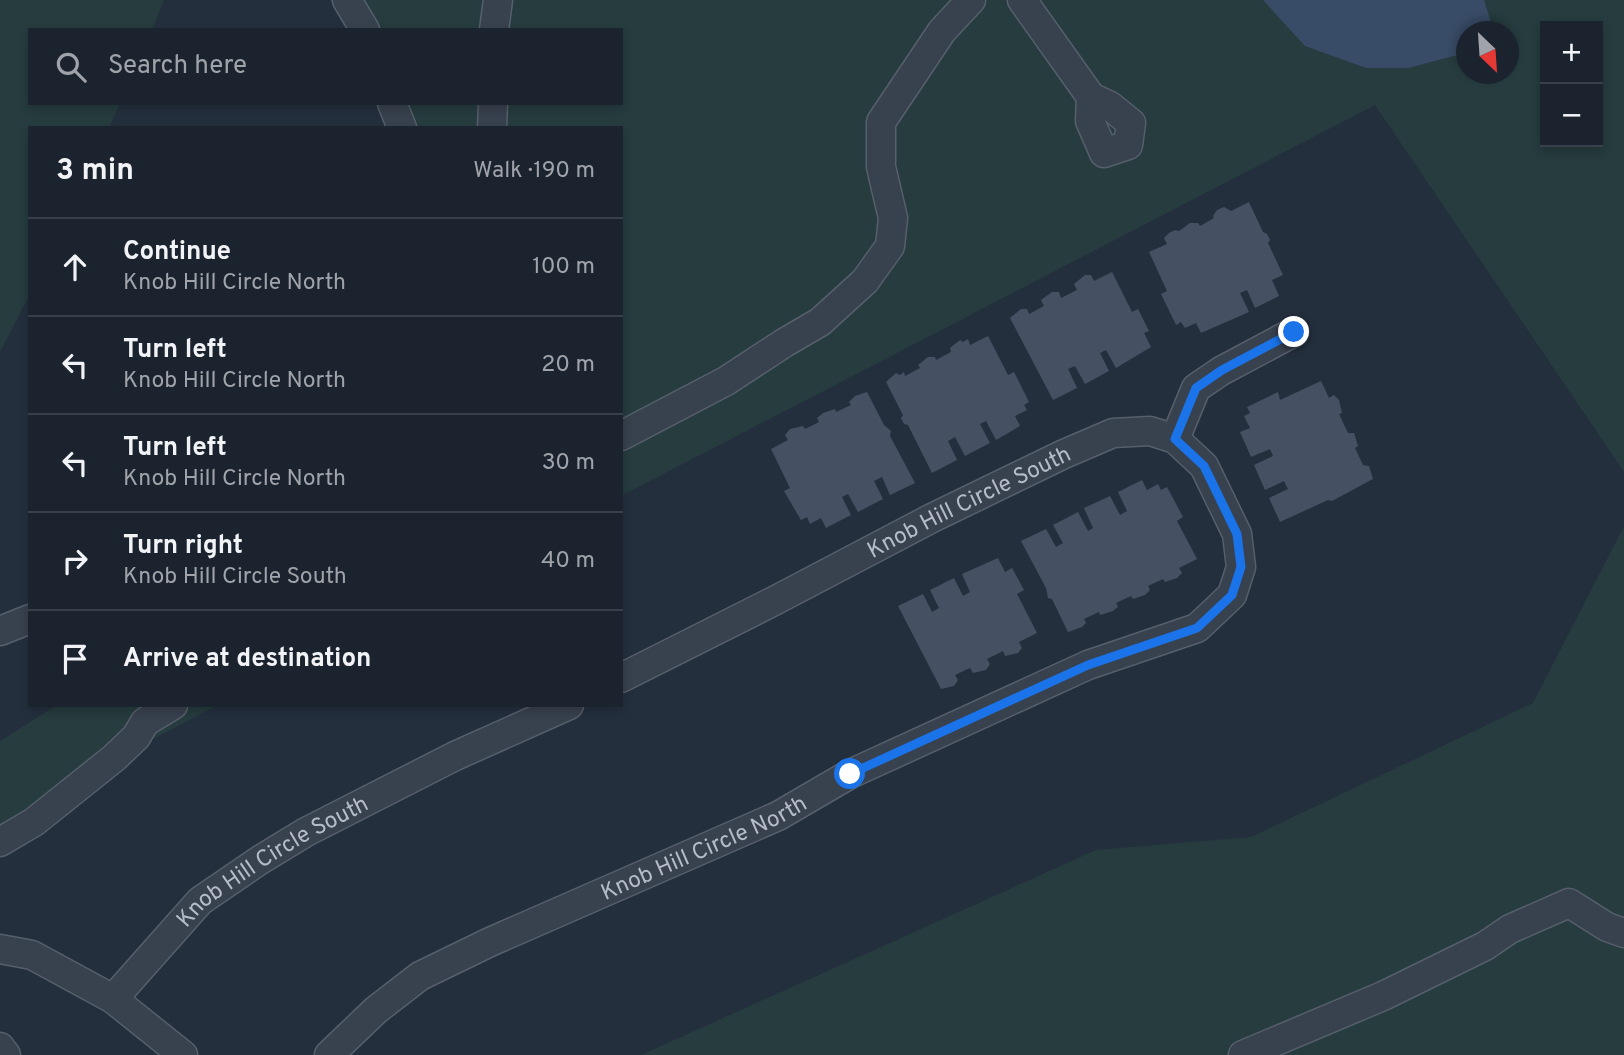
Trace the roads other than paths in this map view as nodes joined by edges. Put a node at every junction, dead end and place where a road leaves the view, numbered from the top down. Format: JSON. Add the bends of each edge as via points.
{"nodes":[{"id":1,"x":347,"y":0,"type":"edge"},
{"id":2,"x":498,"y":0,"type":"edge"},
{"id":3,"x":971,"y":0,"type":"edge"},
{"id":4,"x":1022,"y":0,"type":"edge"},
{"id":5,"x":364,"y":28,"type":"edge"},
{"id":6,"x":494,"y":28,"type":"edge"},
{"id":7,"x":1091,"y":97,"type":"dead end"},
{"id":8,"x":392,"y":105,"type":"edge"},
{"id":9,"x":494,"y":105,"type":"edge"},
{"id":10,"x":401,"y":126,"type":"edge"},
{"id":11,"x":492,"y":126,"type":"edge"},
{"id":12,"x":1294,"y":332,"type":"dead end"},
{"id":13,"x":623,"y":435,"type":"edge"},
{"id":14,"x":1175,"y":439,"type":"junction"},
{"id":15,"x":28,"y":620,"type":"edge"},
{"id":16,"x":0,"y":631,"type":"edge"},
{"id":17,"x":623,"y":677,"type":"edge"},
{"id":18,"x":170,"y":707,"type":"edge"},
{"id":19,"x":564,"y":707,"type":"edge"},
{"id":20,"x":0,"y":842,"type":"edge"},
{"id":21,"x":1624,"y":933,"type":"edge"},
{"id":22,"x":0,"y":949,"type":"edge"},
{"id":23,"x":113,"y":999,"type":"junction"},
{"id":24,"x":0,"y":1047,"type":"edge"},
{"id":25,"x":6,"y":1055,"type":"edge"},
{"id":26,"x":183,"y":1055,"type":"edge"},
{"id":27,"x":329,"y":1055,"type":"edge"},
{"id":28,"x":1243,"y":1055,"type":"edge"}],
"edges":[{"from":1,"to":5,"type":"street"},
{"from":2,"to":6,"type":"street"},
{"from":3,"to":13,"type":"street","via":[[942,31],[881,122],[881,167],[893,218],[890,246],[865,281],[820,322],[726,381]]},
{"from":4,"to":7,"type":"street"},
{"from":8,"to":10,"type":"street"},
{"from":9,"to":11,"type":"street"},
{"from":12,"to":14,"type":"street","via":[[1196,388]]},
{"from":14,"to":17,"type":"street","name":"Knob Hill Circle South","via":[[1150,431],[1113,433],[1076,448]]},
{"from":14,"to":27,"type":"street","name":"Knob Hill Circle North","via":[[1204,466],[1237,534],[1241,567],[1232,595],[1197,628],[1088,665],[850,774],[778,816],[431,970],[376,1010]]},
{"from":15,"to":16,"type":"street"},
{"from":18,"to":20,"type":"street","via":[[145,722],[114,758],[34,822]]},
{"from":19,"to":23,"type":"street","name":"Knob Hill Circle South","via":[[455,755],[260,860],[200,901]]},
{"from":21,"to":28,"type":"street","via":[[1569,903],[1383,996]]},
{"from":22,"to":23,"type":"street","via":[[32,955]]},
{"from":23,"to":26,"type":"street"},
{"from":24,"to":25,"type":"street"}]}
